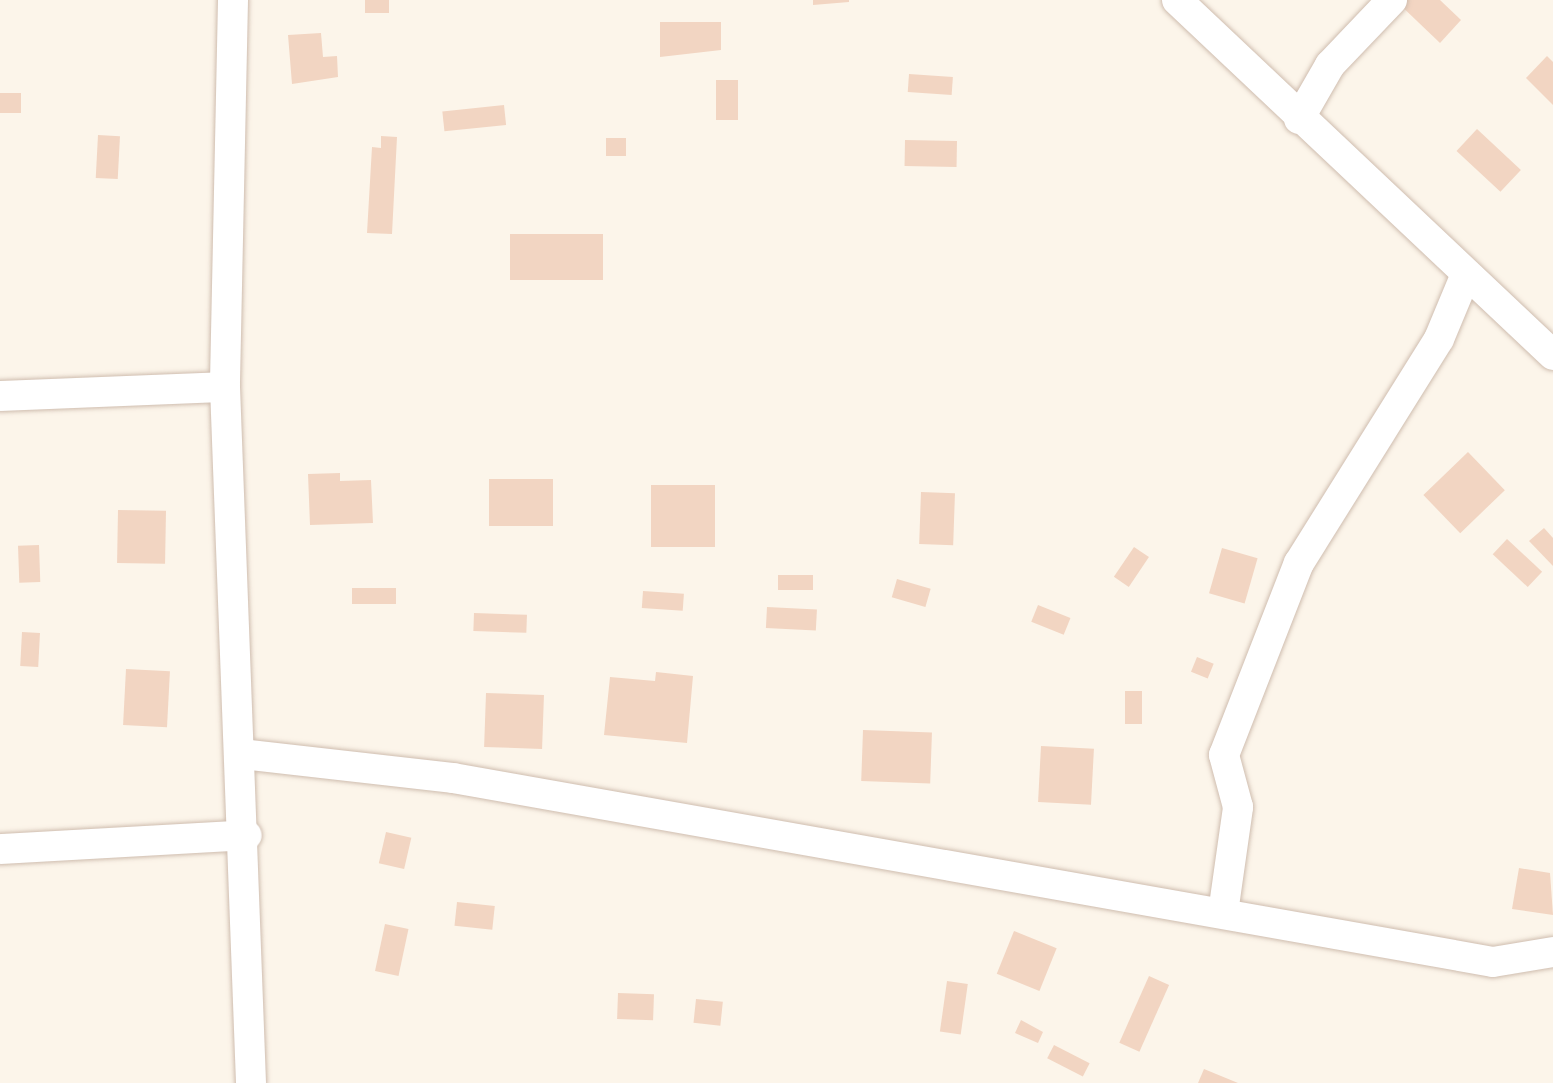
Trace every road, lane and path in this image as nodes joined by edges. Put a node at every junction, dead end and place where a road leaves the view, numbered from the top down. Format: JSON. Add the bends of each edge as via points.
{"nodes":[{"id":1,"x":233,"y":0,"type":"edge"},
{"id":2,"x":1177,"y":0,"type":"edge"},
{"id":3,"x":1392,"y":0,"type":"edge"},
{"id":4,"x":1299,"y":119,"type":"junction"},
{"id":5,"x":1466,"y":274,"type":"junction"},
{"id":6,"x":1553,"y":355,"type":"edge"},
{"id":7,"x":225,"y":387,"type":"junction"},
{"id":8,"x":0,"y":396,"type":"edge"},
{"id":9,"x":242,"y":754,"type":"junction"},
{"id":10,"x":247,"y":835,"type":"junction"},
{"id":11,"x":0,"y":849,"type":"edge"},
{"id":12,"x":1223,"y":913,"type":"junction"},
{"id":13,"x":1553,"y":952,"type":"edge"},
{"id":14,"x":251,"y":1083,"type":"edge"}],
"edges":[{"from":1,"to":7,"type":"street"},
{"from":2,"to":4,"type":"street"},
{"from":3,"to":4,"type":"street","via":[[1330,65]]},
{"from":4,"to":5,"type":"street"},
{"from":5,"to":6,"type":"street"},
{"from":5,"to":12,"type":"street","via":[[1439,339],[1299,563],[1224,755],[1238,807]]},
{"from":7,"to":8,"type":"street"},
{"from":7,"to":9,"type":"street"},
{"from":9,"to":10,"type":"street"},
{"from":9,"to":12,"type":"street","via":[[453,778],[1120,901]]},
{"from":10,"to":11,"type":"street"},
{"from":10,"to":14,"type":"street"},
{"from":12,"to":13,"type":"street","via":[[1493,962]]}]}
